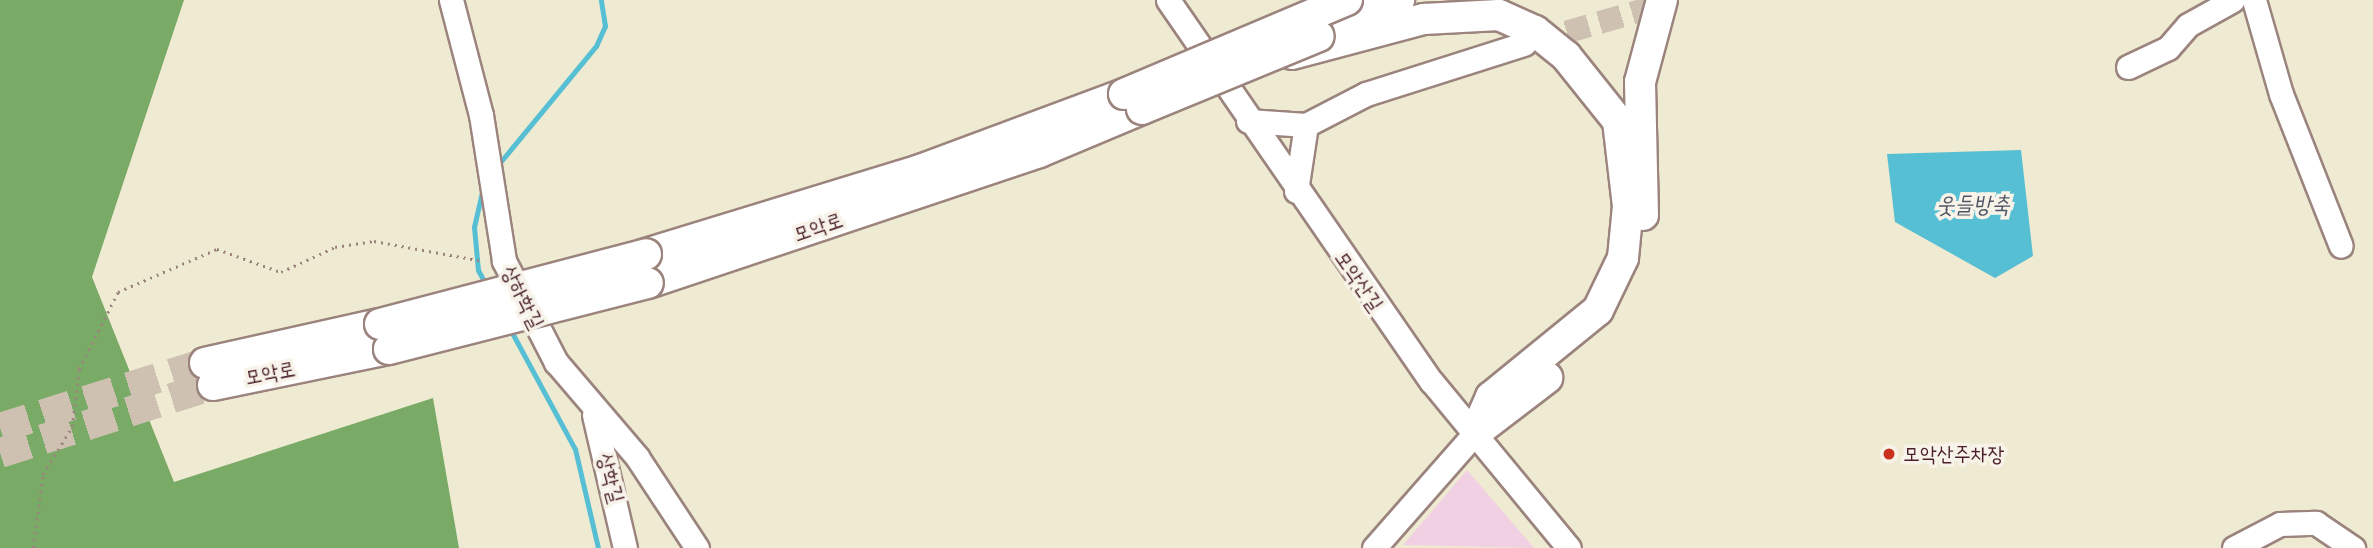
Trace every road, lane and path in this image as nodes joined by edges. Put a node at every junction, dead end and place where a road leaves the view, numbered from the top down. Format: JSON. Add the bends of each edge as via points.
{"nodes":[{"id":1,"x":451,"y":0,"type":"edge"},
{"id":2,"x":1168,"y":0,"type":"edge"},
{"id":3,"x":1338,"y":0,"type":"edge"},
{"id":4,"x":1347,"y":0,"type":"edge"},
{"id":5,"x":1399,"y":0,"type":"edge"},
{"id":6,"x":1662,"y":0,"type":"edge"},
{"id":7,"x":2233,"y":0,"type":"edge"},
{"id":8,"x":2254,"y":0,"type":"edge"},
{"id":9,"x":1306,"y":29,"type":"junction"},
{"id":10,"x":1524,"y":44,"type":"tunnel mouth"},
{"id":11,"x":1258,"y":63,"type":"junction"},
{"id":12,"x":2128,"y":67,"type":"dead end"},
{"id":13,"x":1133,"y":102,"type":"junction"},
{"id":14,"x":1248,"y":121,"type":"junction"},
{"id":15,"x":1306,"y":125,"type":"junction"},
{"id":16,"x":1296,"y":191,"type":"junction"},
{"id":17,"x":2341,"y":246,"type":"dead end"},
{"id":18,"x":464,"y":260,"type":"dead end"},
{"id":19,"x":209,"y":374,"type":"tunnel mouth"},
{"id":20,"x":592,"y":408,"type":"junction"},
{"id":21,"x":1475,"y":433,"type":"junction"},
{"id":22,"x":33,"y":548,"type":"edge"},
{"id":23,"x":625,"y":548,"type":"edge"},
{"id":24,"x":697,"y":548,"type":"edge"},
{"id":25,"x":1374,"y":548,"type":"edge"},
{"id":26,"x":1569,"y":548,"type":"edge"},
{"id":27,"x":2234,"y":548,"type":"edge"},
{"id":28,"x":2353,"y":548,"type":"edge"}],
"edges":[{"from":1,"to":20,"type":"street","name":"상하학길","via":[[488,151],[504,261],[556,362]]},
{"from":2,"to":14,"type":"street","name":"모악산길"},
{"from":3,"to":9,"type":"main road"},
{"from":4,"to":9,"type":"main road","name":"모악로","bridge":true},
{"from":5,"to":9,"type":"main road","name":"모악로"},
{"from":6,"to":21,"type":"main road","via":[[1640,82],[1645,186],[1636,263],[1609,320]]},
{"from":7,"to":12,"type":"street","via":[[2188,25],[2168,48]]},
{"from":8,"to":17,"type":"street","via":[[2281,94]]},
{"from":9,"to":11,"type":"main road","name":"모악로","bridge":true},
{"from":9,"to":13,"type":"main road","name":"모악로","bridge":true},
{"from":10,"to":15,"type":"street","via":[[1366,94]]},
{"from":11,"to":13,"type":"main road","name":"모악로","bridge":true},
{"from":11,"to":21,"type":"main road","via":[[1424,19],[1499,15],[1535,31],[1566,56],[1618,121],[1628,206],[1623,258],[1598,310],[1491,397]]},
{"from":13,"to":19,"type":"main road","name":"모악로","bridge":true,"via":[[920,170],[647,269],[385,337]]},
{"from":14,"to":15,"type":"street"},
{"from":14,"to":16,"type":"street","name":"모악산길"},
{"from":15,"to":16,"type":"street"},
{"from":16,"to":21,"type":"street","name":"모악산길"},
{"from":18,"to":22,"type":"path","via":[[374,240],[335,247],[281,272],[217,248],[118,292],[79,369],[72,427],[43,474]]},
{"from":20,"to":23,"type":"street","name":"상학길"},
{"from":20,"to":24,"type":"street","name":"상하학길","via":[[637,457]]},
{"from":21,"to":25,"type":"street"},
{"from":21,"to":26,"type":"street","name":"모악산길"},
{"from":27,"to":28,"type":"street","via":[[2280,524],[2316,523]]}]}
